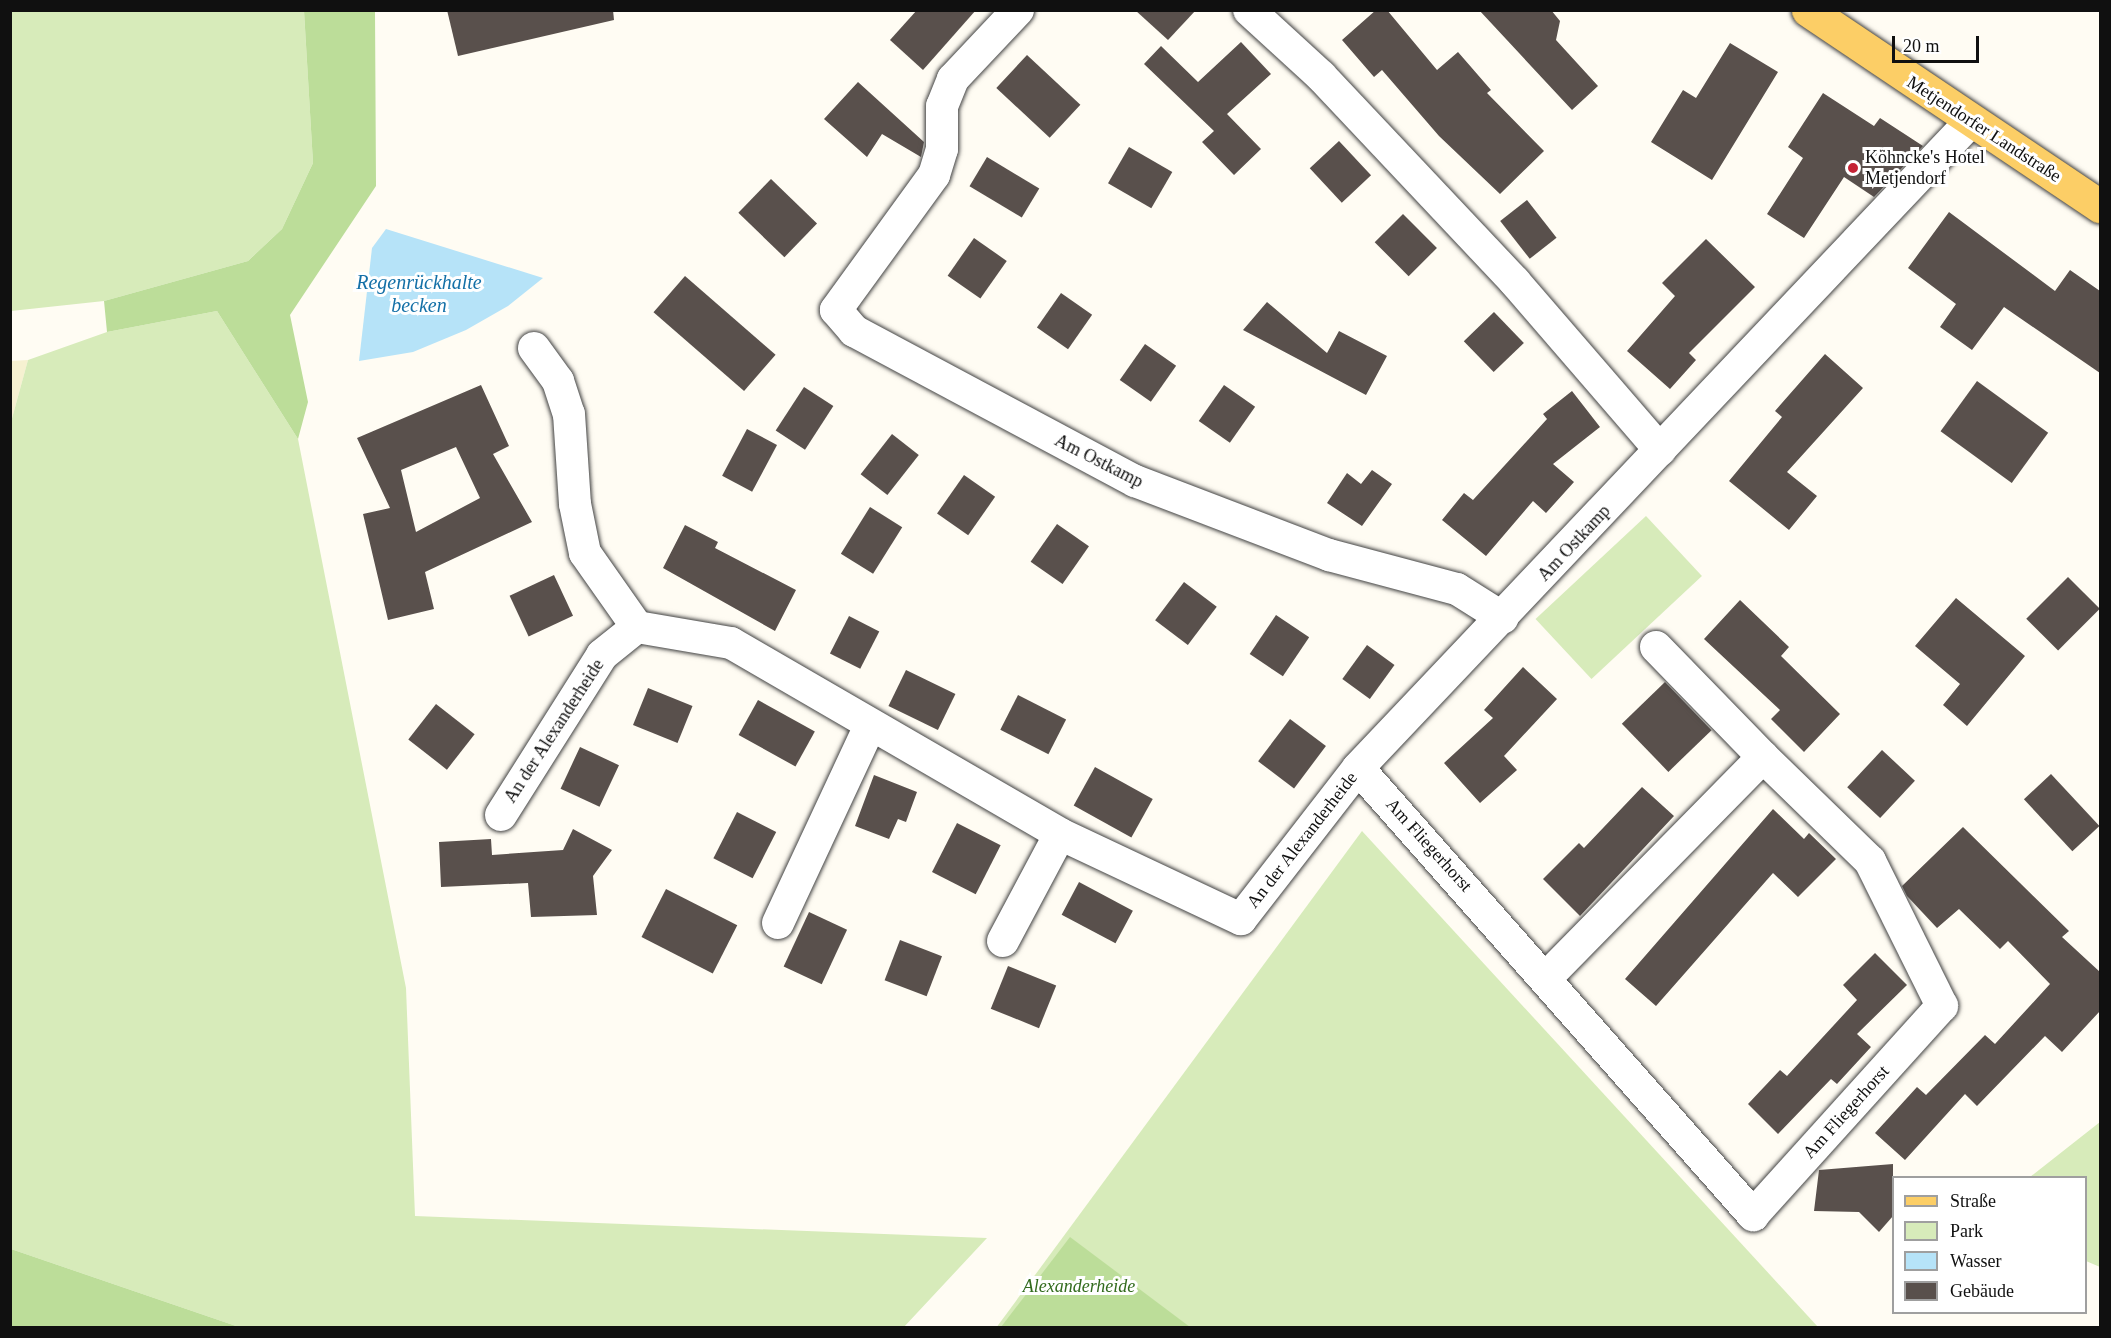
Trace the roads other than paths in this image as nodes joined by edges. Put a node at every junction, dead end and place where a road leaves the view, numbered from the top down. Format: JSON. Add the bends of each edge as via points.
{"nodes":[{"id":1,"x":1018,"y":10,"type":"edge"},
{"id":2,"x":1249,"y":10,"type":"edge"},
{"id":3,"x":1808,"y":10,"type":"edge"},
{"id":4,"x":1971,"y":121,"type":"junction"},
{"id":5,"x":2100,"y":206,"type":"edge"},
{"id":6,"x":534,"y":348,"type":"dead end"},
{"id":7,"x":1660,"y":450,"type":"junction"},
{"id":8,"x":1503,"y":618,"type":"junction"},
{"id":9,"x":638,"y":627,"type":"junction"},
{"id":10,"x":1656,"y":647,"type":"dead end"},
{"id":11,"x":870,"y":726,"type":"junction"},
{"id":12,"x":1763,"y":757,"type":"junction"},
{"id":13,"x":1358,"y":768,"type":"junction"},
{"id":14,"x":501,"y":814,"type":"dead end"},
{"id":15,"x":1059,"y":834,"type":"junction"},
{"id":16,"x":778,"y":923,"type":"dead end"},
{"id":17,"x":1003,"y":941,"type":"dead end"},
{"id":18,"x":1547,"y":976,"type":"junction"}],
"edges":[{"from":1,"to":8,"type":"street","name":"Am Ostkamp","via":[[953,79],[942,106],[942,149],[934,175],[836,310],[854,332],[1135,481],[1329,555],[1465,592]]},
{"from":2,"to":7,"type":"street","via":[[1321,76],[1515,282]]},
{"from":3,"to":4,"type":"main road","name":"Metjendorfer Landstraße"},
{"from":4,"to":5,"type":"main road","name":"Metjendorfer Landstraße"},
{"from":4,"to":7,"type":"street","name":"Am Ostkamp"},
{"from":6,"to":9,"type":"street","via":[[558,381],[570,414],[575,504],[585,553]]},
{"from":7,"to":8,"type":"street","name":"Am Ostkamp"},
{"from":8,"to":13,"type":"street","name":"An der Alexanderheide"},
{"from":9,"to":11,"type":"street","name":"An der Alexanderheide","via":[[731,643]]},
{"from":9,"to":14,"type":"street","name":"An der Alexanderheide","via":[[602,655]]},
{"from":10,"to":12,"type":"street","name":"Am Fliegerhorst"},
{"from":11,"to":15,"type":"street","name":"An der Alexanderheide"},
{"from":11,"to":16,"type":"street"},
{"from":12,"to":18,"type":"street"},
{"from":12,"to":18,"type":"street","name":"Am Fliegerhorst","via":[[1870,861],[1942,1006],[1753,1215]]},
{"from":13,"to":15,"type":"street","name":"An der Alexanderheide","via":[[1241,919]]},
{"from":13,"to":18,"type":"street","name":"Am Fliegerhorst"},
{"from":15,"to":17,"type":"street"}]}
